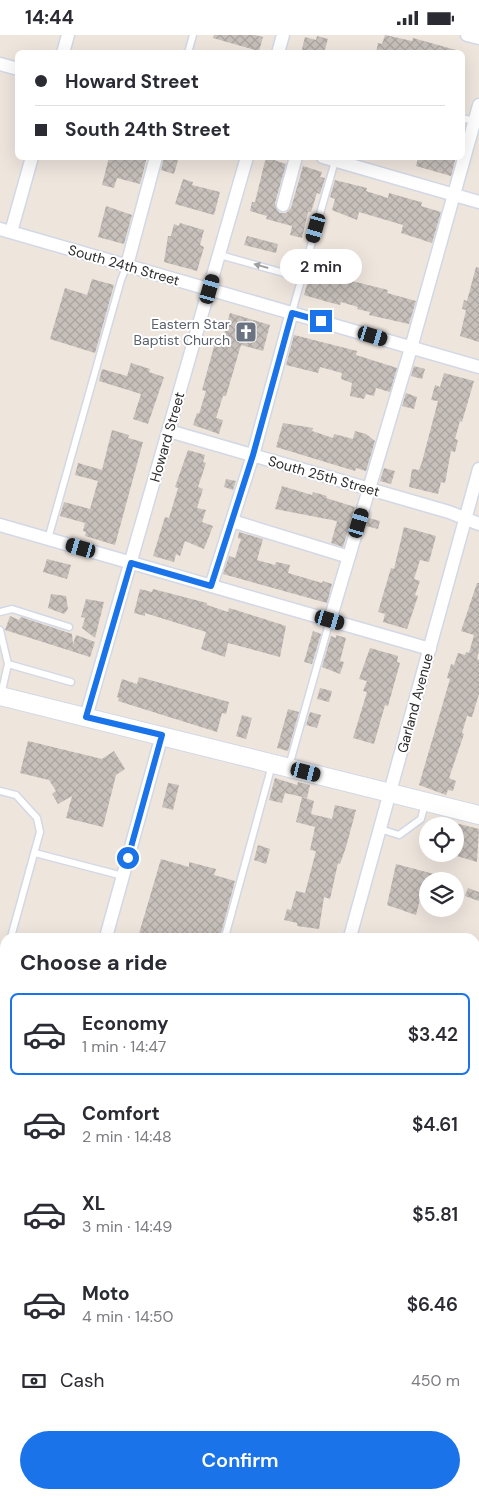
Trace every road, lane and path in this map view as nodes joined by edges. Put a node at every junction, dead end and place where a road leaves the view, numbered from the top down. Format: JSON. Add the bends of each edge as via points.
{"nodes":[{"id":1,"x":68,"y":35,"type":"edge"},
{"id":2,"x":193,"y":35,"type":"edge"},
{"id":3,"x":283,"y":35,"type":"edge"},
{"id":4,"x":468,"y":35,"type":"edge"},
{"id":5,"x":479,"y":38,"type":"edge"},
{"id":6,"x":64,"y":50,"type":"edge"},
{"id":7,"x":189,"y":50,"type":"edge"},
{"id":8,"x":279,"y":50,"type":"edge"},
{"id":9,"x":0,"y":64,"type":"edge"},
{"id":10,"x":15,"y":68,"type":"edge"},
{"id":11,"x":479,"y":105,"type":"edge"},
{"id":12,"x":468,"y":120,"type":"edge"},
{"id":13,"x":465,"y":134,"type":"edge"},
{"id":14,"x":31,"y":160,"type":"edge"},
{"id":15,"x":155,"y":160,"type":"edge"},
{"id":16,"x":246,"y":160,"type":"edge"},
{"id":17,"x":295,"y":160,"type":"edge"},
{"id":18,"x":329,"y":160,"type":"edge"},
{"id":19,"x":332,"y":160,"type":"edge"},
{"id":20,"x":459,"y":160,"type":"edge"},
{"id":21,"x":452,"y":195,"type":"junction"},
{"id":22,"x":479,"y":202,"type":"edge"},
{"id":23,"x":283,"y":205,"type":"dead end"},
{"id":24,"x":5,"y":230,"type":"edge"},
{"id":25,"x":220,"y":255,"type":"junction"},
{"id":26,"x":127,"y":265,"type":"junction"},
{"id":27,"x":302,"y":278,"type":"junction"},
{"id":28,"x":210,"y":289,"type":"junction"},
{"id":29,"x":292,"y":313,"type":"junction"},
{"id":30,"x":411,"y":348,"type":"junction"},
{"id":31,"x":479,"y":367,"type":"edge"},
{"id":32,"x":169,"y":431,"type":"junction"},
{"id":33,"x":253,"y":455,"type":"junction"},
{"id":34,"x":479,"y":469,"type":"edge"},
{"id":35,"x":369,"y":489,"type":"junction"},
{"id":36,"x":466,"y":518,"type":"junction"},
{"id":37,"x":232,"y":521,"type":"junction"},
{"id":38,"x":479,"y":524,"type":"edge"},
{"id":39,"x":0,"y":525,"type":"edge"},
{"id":40,"x":48,"y":539,"type":"junction"},
{"id":41,"x":349,"y":557,"type":"junction"},
{"id":42,"x":131,"y":563,"type":"junction"},
{"id":43,"x":211,"y":586,"type":"junction"},
{"id":44,"x":0,"y":612,"type":"edge"},
{"id":45,"x":330,"y":620,"type":"junction"},
{"id":46,"x":69,"y":627,"type":"dead end"},
{"id":47,"x":0,"y":630,"type":"edge"},
{"id":48,"x":430,"y":649,"type":"junction"},
{"id":49,"x":8,"y":664,"type":"junction"},
{"id":50,"x":71,"y":682,"type":"dead end"},
{"id":51,"x":0,"y":696,"type":"edge"},
{"id":52,"x":86,"y":717,"type":"junction"},
{"id":53,"x":162,"y":735,"type":"junction"},
{"id":54,"x":281,"y":765,"type":"junction"},
{"id":55,"x":0,"y":791,"type":"edge"},
{"id":56,"x":390,"y":793,"type":"junction"},
{"id":57,"x":426,"y":802,"type":"junction"},
{"id":58,"x":479,"y":815,"type":"edge"},
{"id":59,"x":380,"y":829,"type":"junction"},
{"id":60,"x":35,"y":853,"type":"junction"},
{"id":61,"x":123,"y":876,"type":"junction"},
{"id":62,"x":12,"y":933,"type":"edge"},
{"id":63,"x":107,"y":933,"type":"edge"},
{"id":64,"x":226,"y":933,"type":"edge"},
{"id":65,"x":351,"y":933,"type":"edge"}],
"edges":[{"from":1,"to":6,"type":"street"},
{"from":2,"to":7,"type":"lane"},
{"from":3,"to":8,"type":"street"},
{"from":4,"to":5,"type":"street"},
{"from":9,"to":10,"type":"street"},
{"from":11,"to":12,"type":"street"},
{"from":12,"to":13,"type":"street"},
{"from":14,"to":24,"type":"street"},
{"from":15,"to":26,"type":"street"},
{"from":16,"to":25,"type":"street","name":"Howard Street"},
{"from":17,"to":23,"type":"street"},
{"from":18,"to":27,"type":"lane"},
{"from":19,"to":21,"type":"street"},
{"from":20,"to":21,"type":"street"},
{"from":21,"to":22,"type":"street"},
{"from":21,"to":30,"type":"street"},
{"from":24,"to":26,"type":"street","name":"South 24th Street"},
{"from":27,"to":25,"type":"lane","one_way":true},
{"from":25,"to":28,"type":"street","name":"Howard Street"},
{"from":26,"to":28,"type":"street","name":"South 24th Street"},
{"from":26,"to":40,"type":"lane"},
{"from":27,"to":29,"type":"lane"},
{"from":28,"to":29,"type":"street","name":"South 24th Street"},
{"from":28,"to":32,"type":"street","name":"Howard Street"},
{"from":29,"to":30,"type":"street","name":"South 24th Street"},
{"from":29,"to":33,"type":"street"},
{"from":30,"to":31,"type":"street","name":"South 24th Street"},
{"from":30,"to":35,"type":"street"},
{"from":32,"to":33,"type":"street","name":"South 25th Street"},
{"from":32,"to":42,"type":"street","name":"Howard Street"},
{"from":33,"to":35,"type":"street","name":"South 25th Street"},
{"from":33,"to":37,"type":"street"},
{"from":34,"to":36,"type":"street","name":"Garland Avenue"},
{"from":35,"to":36,"type":"street","name":"South 25th Street"},
{"from":35,"to":41,"type":"street"},
{"from":36,"to":38,"type":"street","name":"South 25th Street"},
{"from":36,"to":48,"type":"street","name":"Garland Avenue"},
{"from":37,"to":41,"type":"street"},
{"from":37,"to":43,"type":"street"},
{"from":39,"to":40,"type":"street"},
{"from":40,"to":42,"type":"street"},
{"from":41,"to":45,"type":"street"},
{"from":42,"to":43,"type":"street"},
{"from":42,"to":52,"type":"street","name":"Howard Street"},
{"from":43,"to":45,"type":"street"},
{"from":44,"to":46,"type":"lane","via":[[12,609]]},
{"from":45,"to":48,"type":"street"},
{"from":45,"to":54,"type":"lane"},
{"from":47,"to":49,"type":"lane"},
{"from":48,"to":56,"type":"street","name":"Garland Avenue"},
{"from":49,"to":50,"type":"lane"},
{"from":49,"to":51,"type":"lane"},
{"from":51,"to":52,"type":"street"},
{"from":52,"to":53,"type":"street"},
{"from":53,"to":54,"type":"street"},
{"from":53,"to":61,"type":"street"},
{"from":54,"to":56,"type":"street"},
{"from":54,"to":64,"type":"lane"},
{"from":55,"to":60,"type":"lane","via":[[16,795],[37,818],[40,832]]},
{"from":56,"to":57,"type":"street"},
{"from":56,"to":59,"type":"street","name":"Garland Avenue"},
{"from":57,"to":58,"type":"street"},
{"from":57,"to":59,"type":"lane","via":[[421,819],[400,835]]},
{"from":59,"to":65,"type":"street","name":"Garland Avenue"},
{"from":60,"to":61,"type":"lane"},
{"from":60,"to":62,"type":"lane"},
{"from":61,"to":63,"type":"street"}]}
